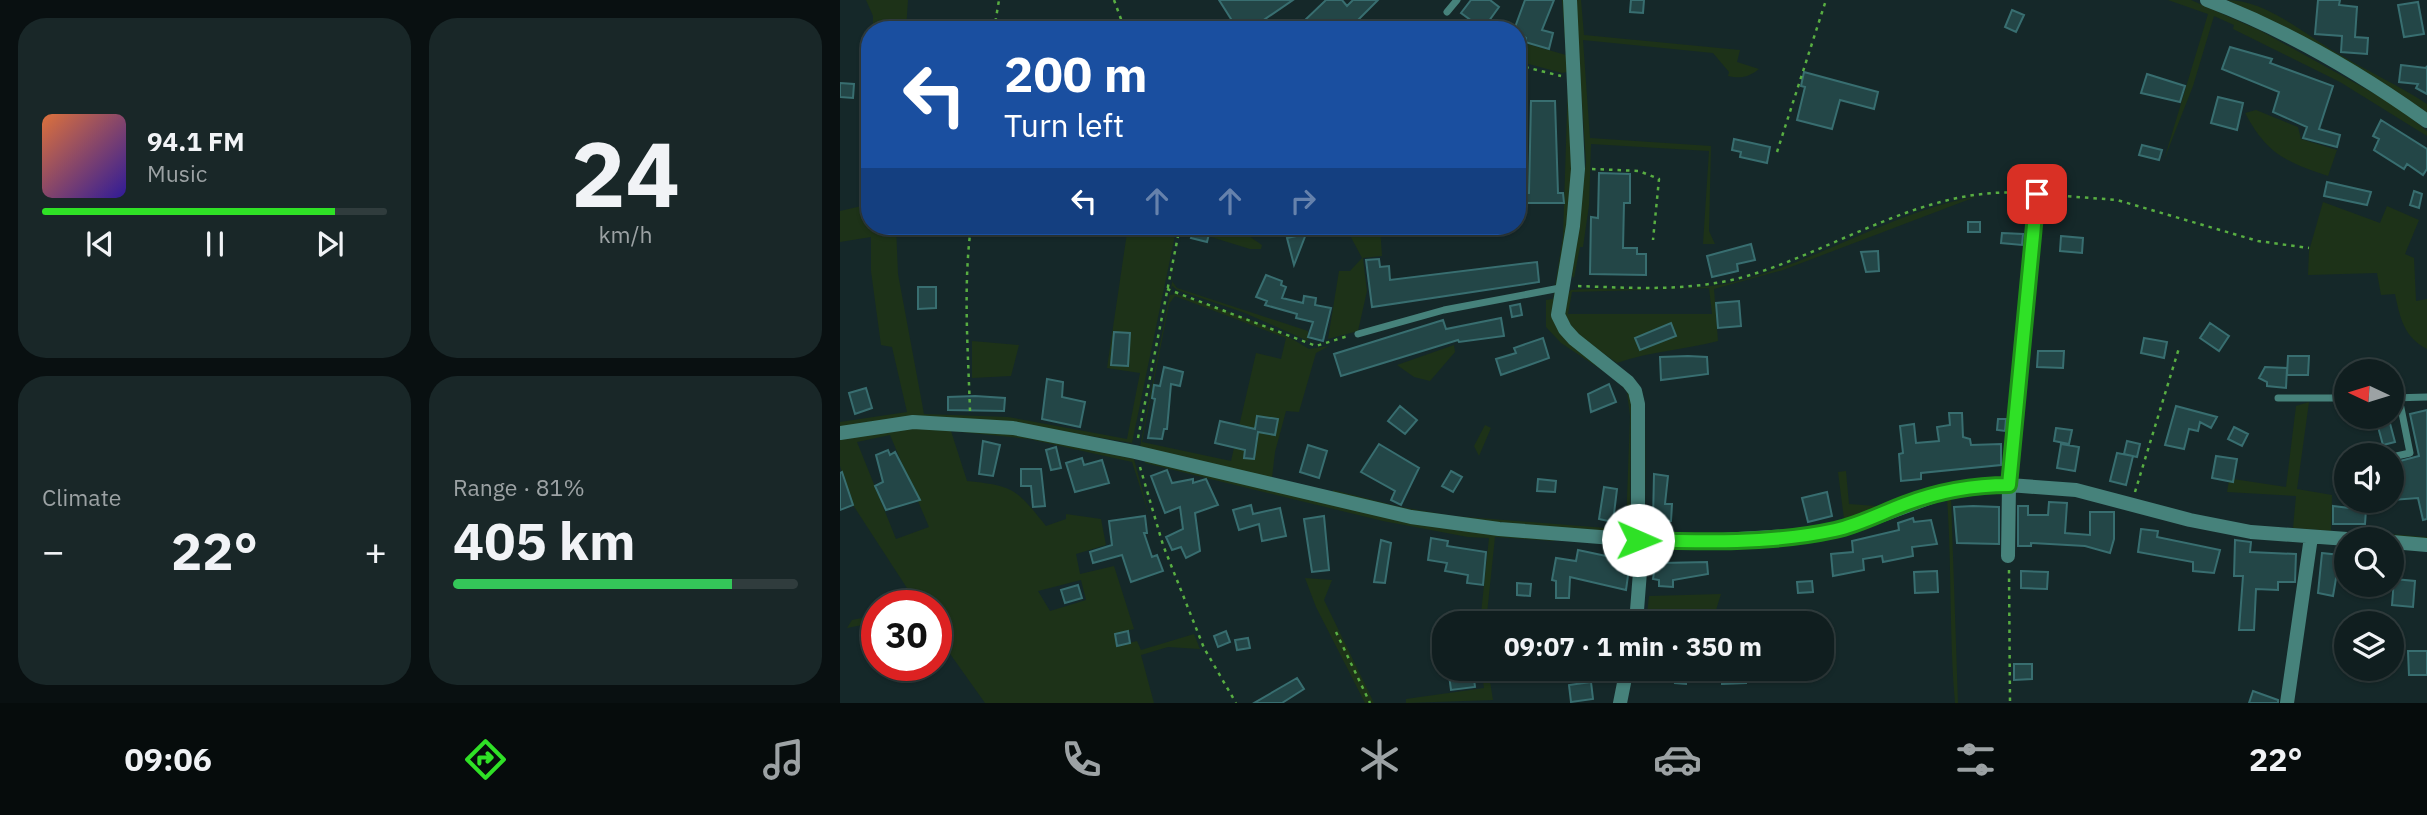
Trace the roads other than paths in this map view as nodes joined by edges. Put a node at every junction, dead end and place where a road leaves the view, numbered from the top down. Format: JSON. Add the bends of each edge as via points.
{"nodes":[{"id":1,"x":1457,"y":0,"type":"edge"},
{"id":2,"x":1570,"y":0,"type":"edge"},
{"id":3,"x":2207,"y":0,"type":"edge"},
{"id":4,"x":1447,"y":12,"type":"dead end"},
{"id":5,"x":2427,"y":121,"type":"edge"},
{"id":6,"x":2037,"y":194,"type":"road end"},
{"id":7,"x":1560,"y":288,"type":"junction"},
{"id":8,"x":1358,"y":334,"type":"road end"},
{"id":9,"x":2427,"y":397,"type":"edge"},
{"id":10,"x":2278,"y":398,"type":"dead end"},
{"id":11,"x":2334,"y":398,"type":"edge"},
{"id":12,"x":2404,"y":398,"type":"edge"},
{"id":13,"x":2404,"y":429,"type":"edge"},
{"id":14,"x":840,"y":433,"type":"edge"},
{"id":15,"x":2404,"y":454,"type":"edge"},
{"id":16,"x":2009,"y":485,"type":"junction"},
{"id":17,"x":2311,"y":537,"type":"junction"},
{"id":18,"x":2334,"y":538,"type":"edge"},
{"id":19,"x":1638,"y":540,"type":"junction"},
{"id":20,"x":2404,"y":543,"type":"edge"},
{"id":21,"x":2427,"y":545,"type":"edge"},
{"id":22,"x":2008,"y":556,"type":"road end"},
{"id":23,"x":1637,"y":611,"type":"edge"},
{"id":24,"x":1624,"y":681,"type":"edge"},
{"id":25,"x":1620,"y":703,"type":"edge"},
{"id":26,"x":2287,"y":703,"type":"edge"}],
"edges":[{"from":1,"to":4,"type":"lane"},
{"from":2,"to":7,"type":"street","via":[[1578,169],[1573,226]]},
{"from":3,"to":5,"type":"street","via":[[2276,30],[2393,96]]},
{"from":6,"to":16,"type":"street"},
{"from":7,"to":8,"type":"lane","via":[[1444,310]]},
{"from":7,"to":19,"type":"street","via":[[1558,315],[1565,330],[1618,371],[1635,391]]},
{"from":9,"to":12,"type":"lane"},
{"from":10,"to":11,"type":"lane"},
{"from":13,"to":15,"type":"lane","via":[[2410,453]]},
{"from":14,"to":19,"type":"street","via":[[901,423],[970,423],[1027,430],[1410,517]]},
{"from":16,"to":17,"type":"street","via":[[2076,490],[2190,520]]},
{"from":16,"to":19,"type":"street","via":[[1953,489],[1857,524],[1808,535]]},
{"from":16,"to":22,"type":"street"},
{"from":17,"to":18,"type":"street"},
{"from":17,"to":26,"type":"street"},
{"from":19,"to":23,"type":"street"},
{"from":20,"to":21,"type":"street"},
{"from":24,"to":25,"type":"street"}]}
